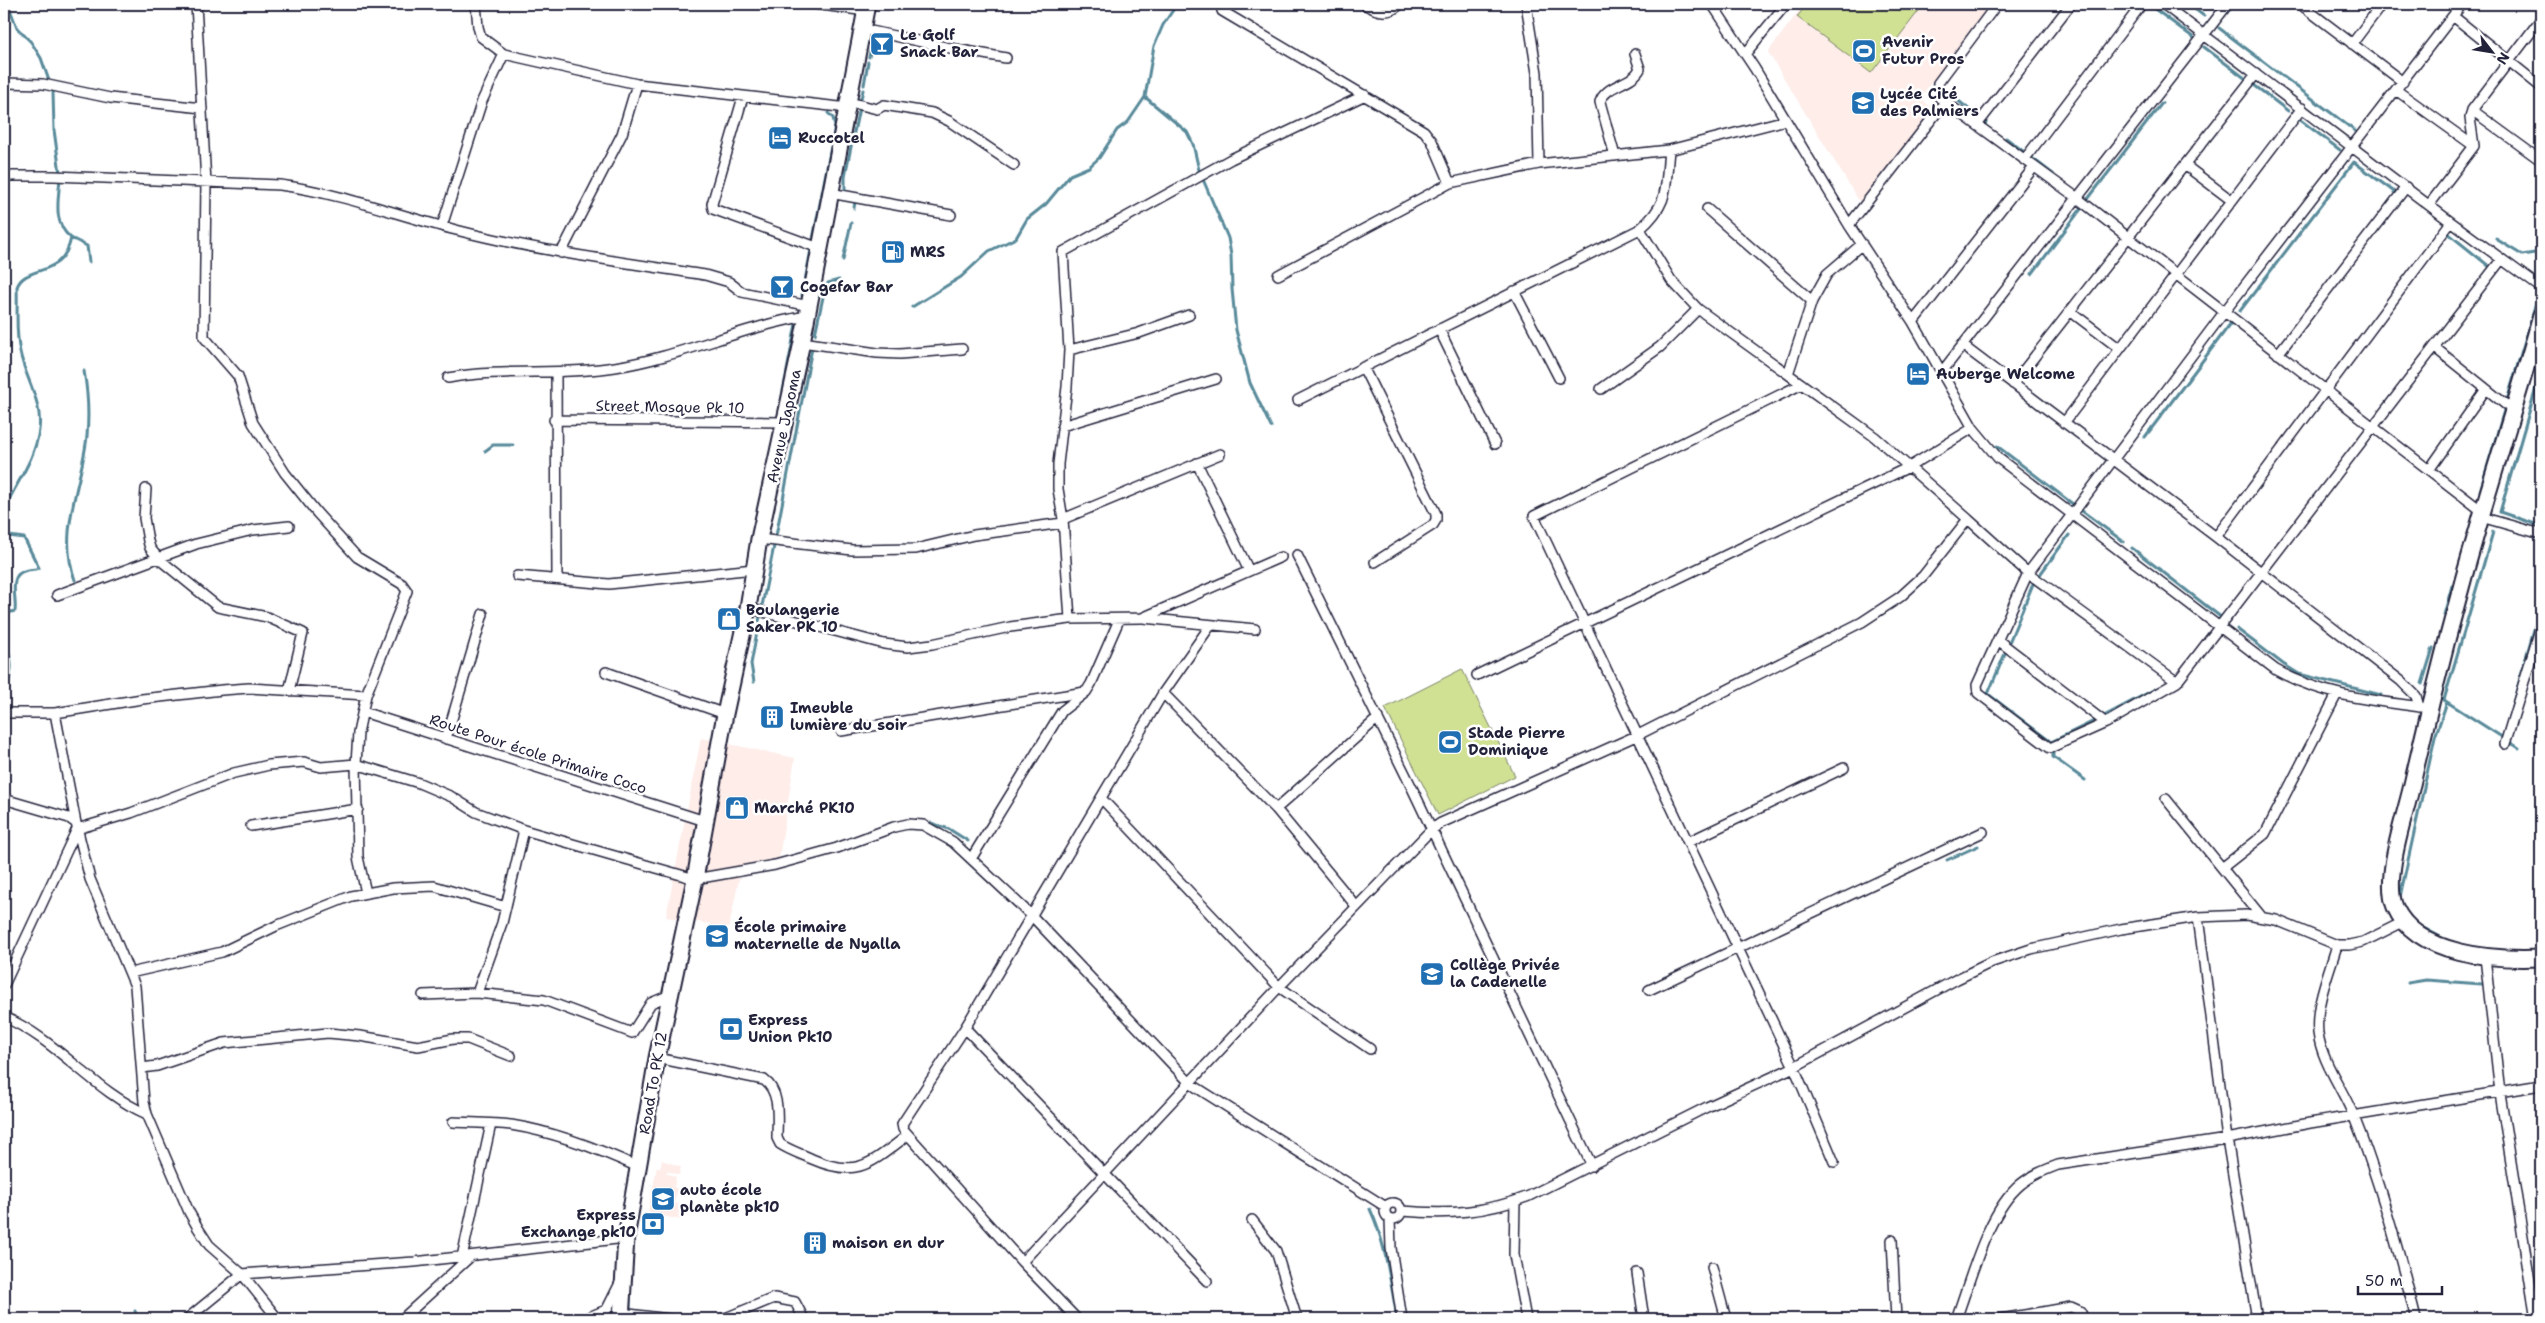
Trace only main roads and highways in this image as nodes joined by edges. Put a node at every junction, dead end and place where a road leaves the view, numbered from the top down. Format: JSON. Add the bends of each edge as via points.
{"nodes":[{"id":1,"x":866,"y":7,"type":"edge"},
{"id":2,"x":2541,"y":316,"type":"edge"},
{"id":3,"x":700,"y":849,"type":"joint"},
{"id":4,"x":2541,"y":958,"type":"edge"},
{"id":5,"x":612,"y":1315,"type":"edge"}],
"edges":[{"from":1,"to":3,"type":"main road","name":"Avenue Japoma"},
{"from":2,"to":4,"type":"main road","via":[[2515,412],[2424,707],[2392,890],[2394,906],[2403,922],[2438,944],[2485,957]]},
{"from":3,"to":5,"type":"main road","name":"Road To PK 12","via":[[656,1058],[622,1279]]}]}
